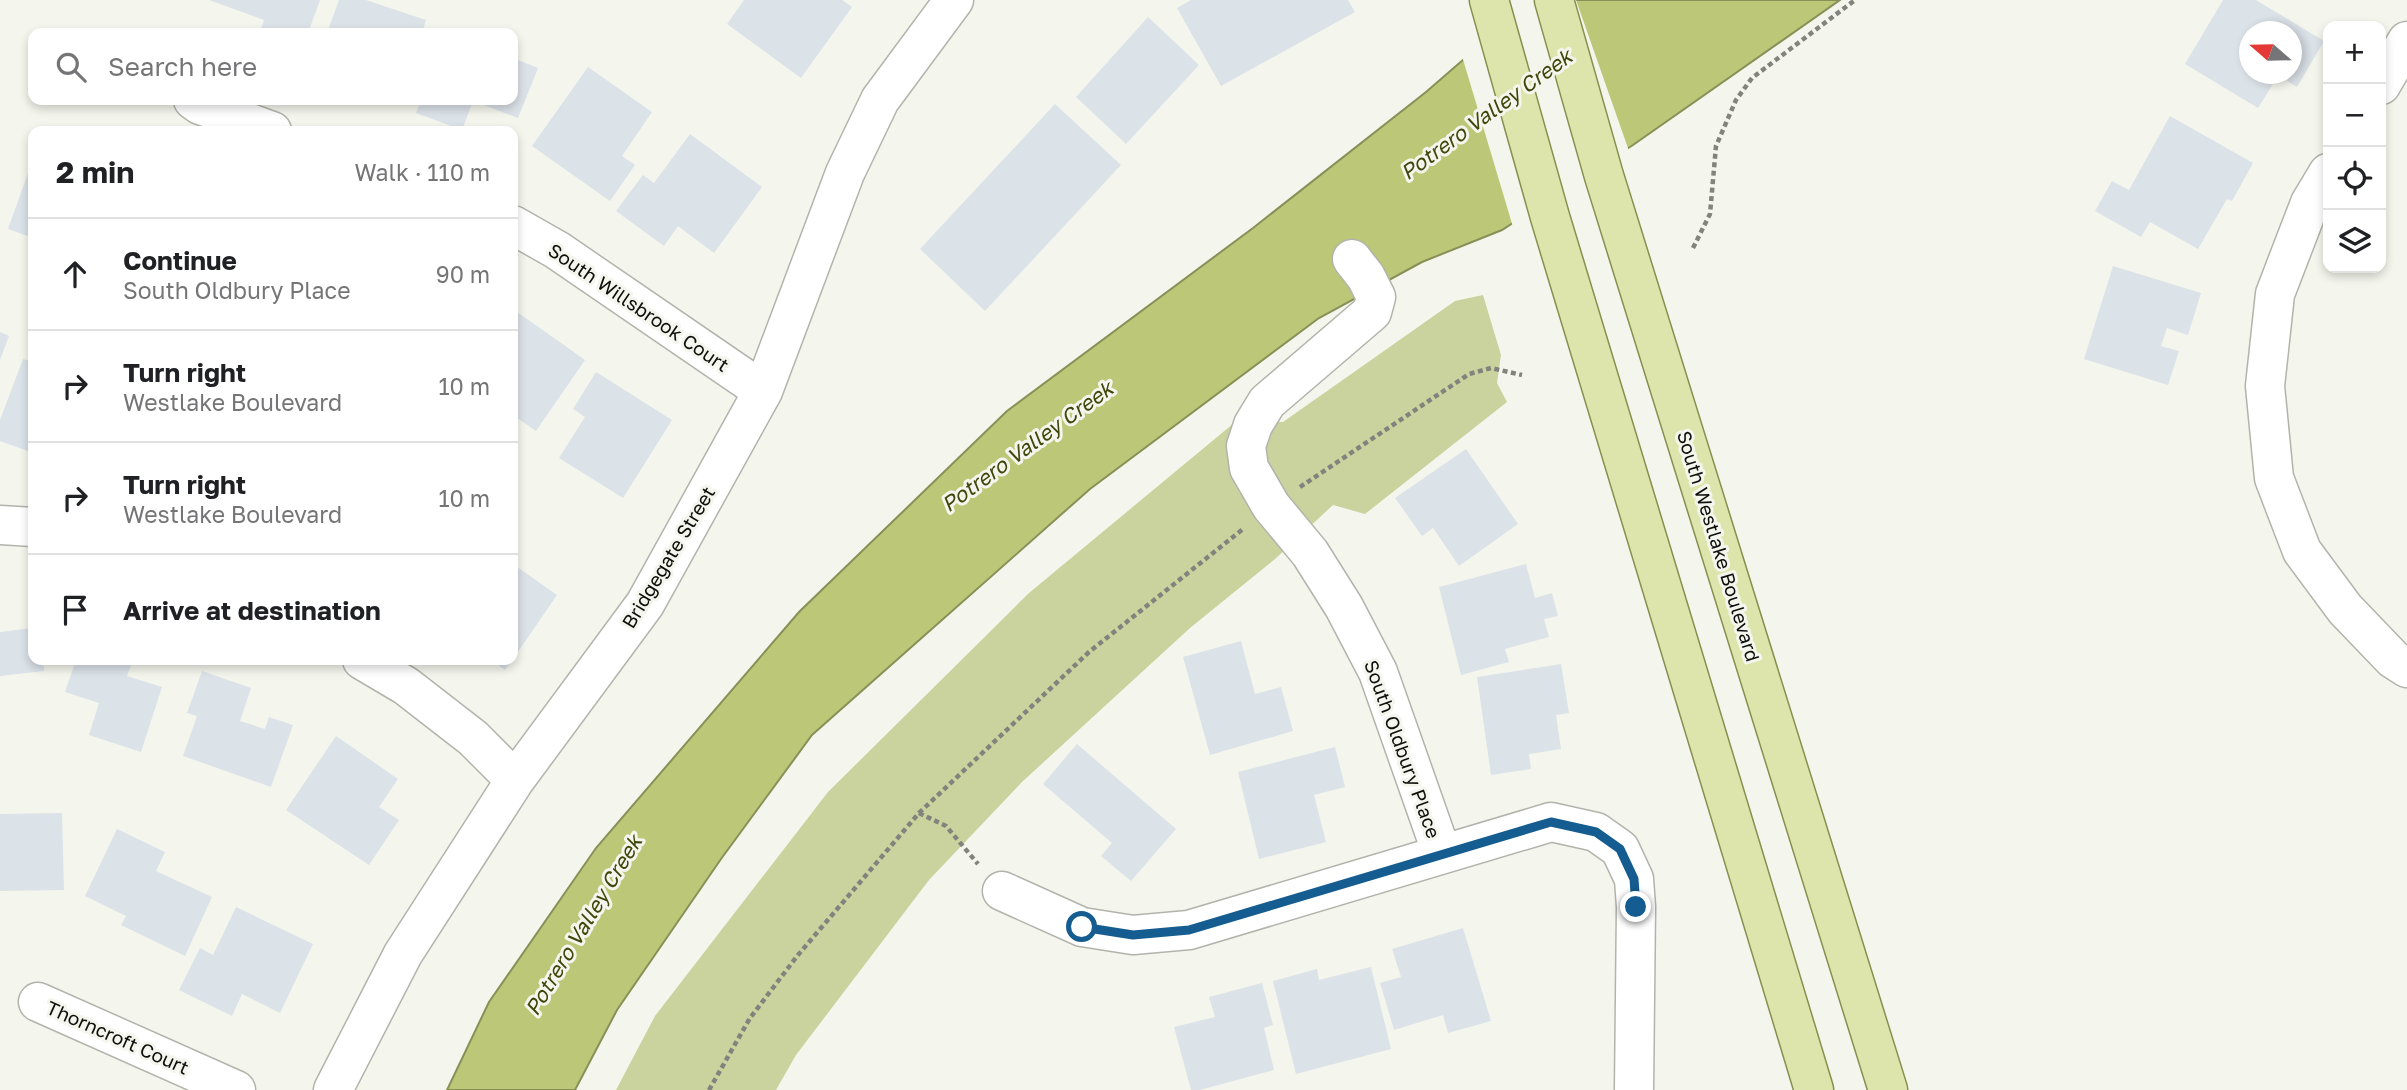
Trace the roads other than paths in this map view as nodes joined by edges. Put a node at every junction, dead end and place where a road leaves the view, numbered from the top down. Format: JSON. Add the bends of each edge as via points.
{"nodes":[{"id":1,"x":954,"y":0,"type":"edge"},
{"id":2,"x":1554,"y":0,"type":"edge"},
{"id":3,"x":1490,"y":4,"type":"edge"},
{"id":4,"x":2407,"y":41,"type":"edge"},
{"id":5,"x":2382,"y":84,"type":"edge"},
{"id":6,"x":200,"y":105,"type":"edge"},
{"id":7,"x":258,"y":126,"type":"edge"},
{"id":8,"x":2323,"y":182,"type":"edge"},
{"id":9,"x":518,"y":228,"type":"edge"},
{"id":10,"x":1352,"y":259,"type":"dead end"},
{"id":11,"x":763,"y":391,"type":"junction"},
{"id":12,"x":0,"y":525,"type":"edge"},
{"id":13,"x":28,"y":527,"type":"edge"},
{"id":14,"x":370,"y":665,"type":"edge"},
{"id":15,"x":2407,"y":668,"type":"edge"},
{"id":16,"x":515,"y":779,"type":"junction"},
{"id":17,"x":1442,"y":854,"type":"junction"},
{"id":18,"x":1002,"y":891,"type":"road end"},
{"id":19,"x":38,"y":1002,"type":"dead end"},
{"id":20,"x":236,"y":1090,"type":"edge"},
{"id":21,"x":333,"y":1090,"type":"edge"},
{"id":22,"x":1634,"y":1090,"type":"edge"},
{"id":23,"x":1814,"y":1090,"type":"edge"},
{"id":24,"x":1888,"y":1090,"type":"edge"}],
"edges":[{"from":1,"to":11,"type":"street","name":"Bridgegate Street","via":[[880,100],[845,173]]},
{"from":2,"to":24,"type":"main road","name":"South Westlake Boulevard","via":[[1604,176]]},
{"from":3,"to":23,"type":"main road","via":[[1550,218]]},
{"from":4,"to":5,"type":"street"},
{"from":6,"to":7,"type":"street"},
{"from":8,"to":15,"type":"street","via":[[2276,294],[2265,386],[2274,478],[2302,551],[2345,609]]},
{"from":9,"to":11,"type":"street","name":"South Willsbrook Court"},
{"from":10,"to":17,"type":"street","name":"South Oldbury Place","via":[[1376,297],[1371,312],[1267,402],[1246,446],[1249,468],[1344,607],[1378,673]]},
{"from":11,"to":16,"type":"street","name":"Bridgegate Street","via":[[645,604]]},
{"from":12,"to":13,"type":"street"},
{"from":14,"to":16,"type":"street","via":[[406,686],[473,738]]},
{"from":16,"to":21,"type":"street","name":"Bridgegate Street","via":[[403,954]]},
{"from":17,"to":18,"type":"street","name":"South Oldbury Place","via":[[1189,930],[1133,935],[1082,927]]},
{"from":17,"to":22,"type":"street","name":"South Oldbury Place","via":[[1551,822],[1596,832],[1620,849],[1634,879],[1636,907]]},
{"from":19,"to":20,"type":"street","name":"Thorncroft Court"}]}
